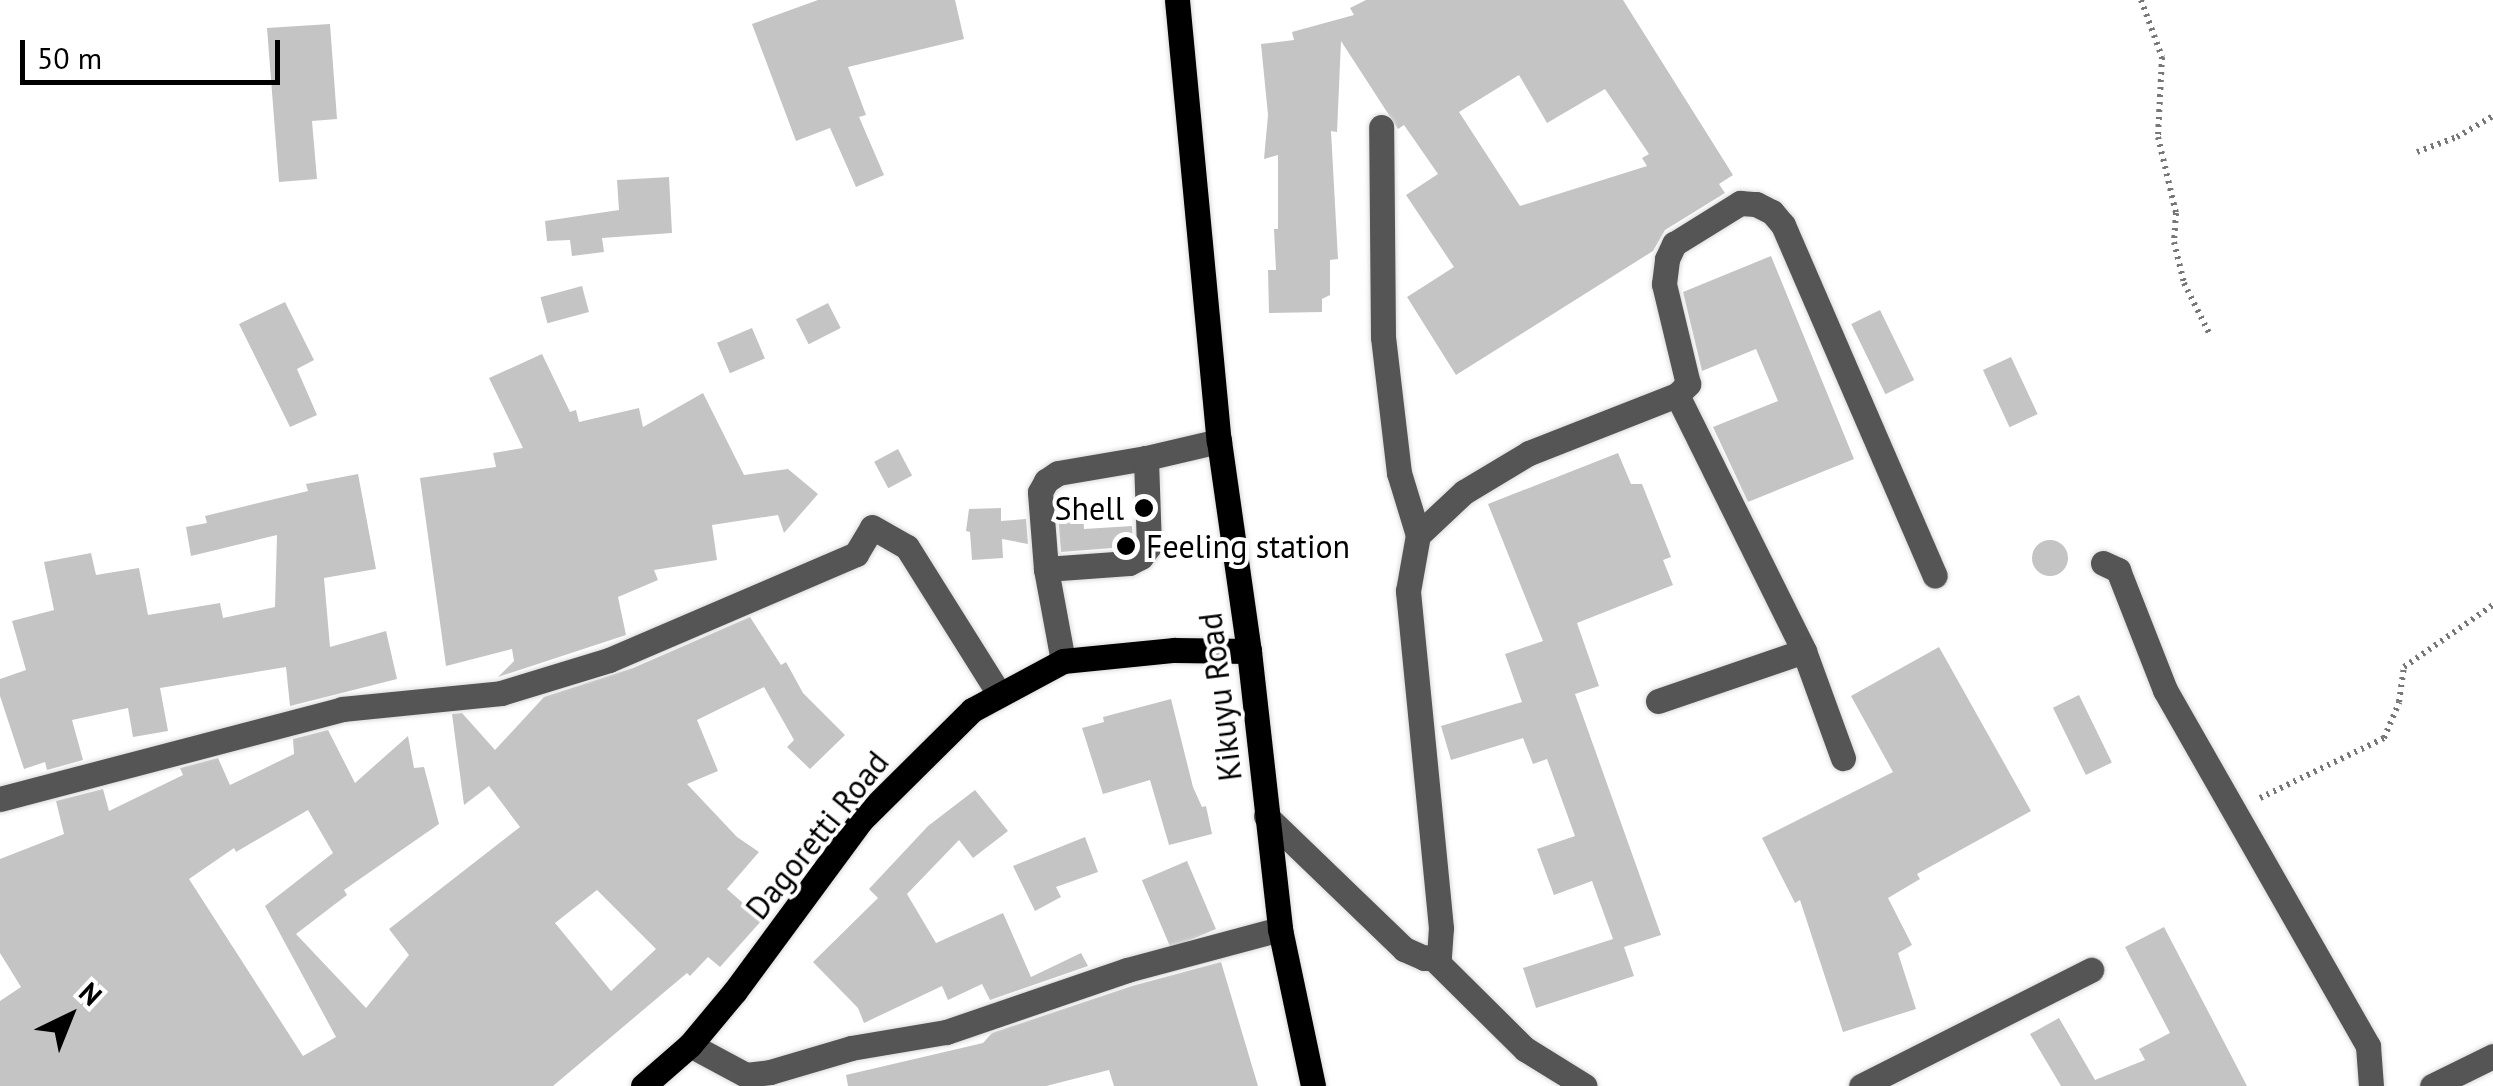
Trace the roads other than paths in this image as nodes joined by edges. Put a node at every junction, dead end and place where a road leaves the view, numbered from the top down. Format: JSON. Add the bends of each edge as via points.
{"nodes":[{"id":1,"x":1178,"y":0,"type":"edge"},
{"id":2,"x":1381,"y":127,"type":"dead end"},
{"id":3,"x":1677,"y":396,"type":"junction"},
{"id":4,"x":1219,"y":441,"type":"junction"},
{"id":5,"x":1146,"y":458,"type":"junction"},
{"id":6,"x":1418,"y":535,"type":"junction"},
{"id":7,"x":2103,"y":563,"type":"dead end"},
{"id":8,"x":1046,"y":569,"type":"junction"},
{"id":9,"x":1935,"y":576,"type":"dead end"},
{"id":10,"x":1249,"y":651,"type":"junction"},
{"id":11,"x":1804,"y":651,"type":"junction"},
{"id":12,"x":1063,"y":661,"type":"junction"},
{"id":13,"x":998,"y":692,"type":"junction"},
{"id":14,"x":1658,"y":701,"type":"dead end"},
{"id":15,"x":1843,"y":758,"type":"dead end"},
{"id":16,"x":0,"y":799,"type":"edge"},
{"id":17,"x":1266,"y":816,"type":"junction"},
{"id":18,"x":1280,"y":930,"type":"junction"},
{"id":19,"x":1434,"y":958,"type":"junction"},
{"id":20,"x":2091,"y":970,"type":"dead end"},
{"id":21,"x":690,"y":1045,"type":"junction"},
{"id":22,"x":2493,"y":1056,"type":"edge"},
{"id":23,"x":643,"y":1086,"type":"edge"},
{"id":24,"x":1313,"y":1086,"type":"edge"},
{"id":25,"x":1585,"y":1086,"type":"edge"},
{"id":26,"x":1861,"y":1086,"type":"edge"},
{"id":27,"x":2371,"y":1086,"type":"edge"},
{"id":28,"x":2432,"y":1086,"type":"edge"}],
"edges":[{"from":1,"to":4,"type":"main road","name":"Kikuyu Road"},
{"from":2,"to":6,"type":"street","via":[[1383,337],[1399,473]]},
{"from":3,"to":6,"type":"street","via":[[1529,453],[1464,492]]},
{"from":3,"to":9,"type":"street","via":[[1688,384],[1664,284],[1667,258],[1674,244],[1740,203],[1756,204],[1783,225]]},
{"from":3,"to":11,"type":"street"},
{"from":4,"to":5,"type":"street"},
{"from":4,"to":10,"type":"main road","name":"Kikuyu Road"},
{"from":5,"to":8,"type":"street","via":[[1058,473],[1046,482],[1040,492]]},
{"from":5,"to":8,"type":"street","via":[[1149,546],[1141,557]]},
{"from":6,"to":19,"type":"street","via":[[1408,591],[1441,928],[1442,951]]},
{"from":7,"to":27,"type":"street","via":[[2118,570],[2164,690],[2368,1046]]},
{"from":8,"to":12,"type":"street"},
{"from":10,"to":12,"type":"main road","name":"Dagoretti Road","via":[[1174,650]]},
{"from":10,"to":17,"type":"main road","name":"Kikuyu Road"},
{"from":11,"to":14,"type":"street"},
{"from":11,"to":15,"type":"street"},
{"from":12,"to":13,"type":"main road","name":"Dagoretti Road"},
{"from":13,"to":16,"type":"street","via":[[907,546],[872,527],[856,554],[609,660],[501,693],[342,709]]},
{"from":13,"to":21,"type":"main road","name":"Dagoretti Road","via":[[861,820]]},
{"from":17,"to":18,"type":"main road","name":"Kikuyu Road"},
{"from":17,"to":19,"type":"street","via":[[1404,949]]},
{"from":18,"to":21,"type":"street","via":[[1126,970],[946,1032],[851,1048],[770,1072],[746,1075]]},
{"from":18,"to":24,"type":"main road","name":"Kikuyu Road"},
{"from":19,"to":25,"type":"street","via":[[1525,1049]]},
{"from":20,"to":26,"type":"street"},
{"from":21,"to":23,"type":"main road","name":"Dagoretti Road"},
{"from":22,"to":28,"type":"street"}]}
